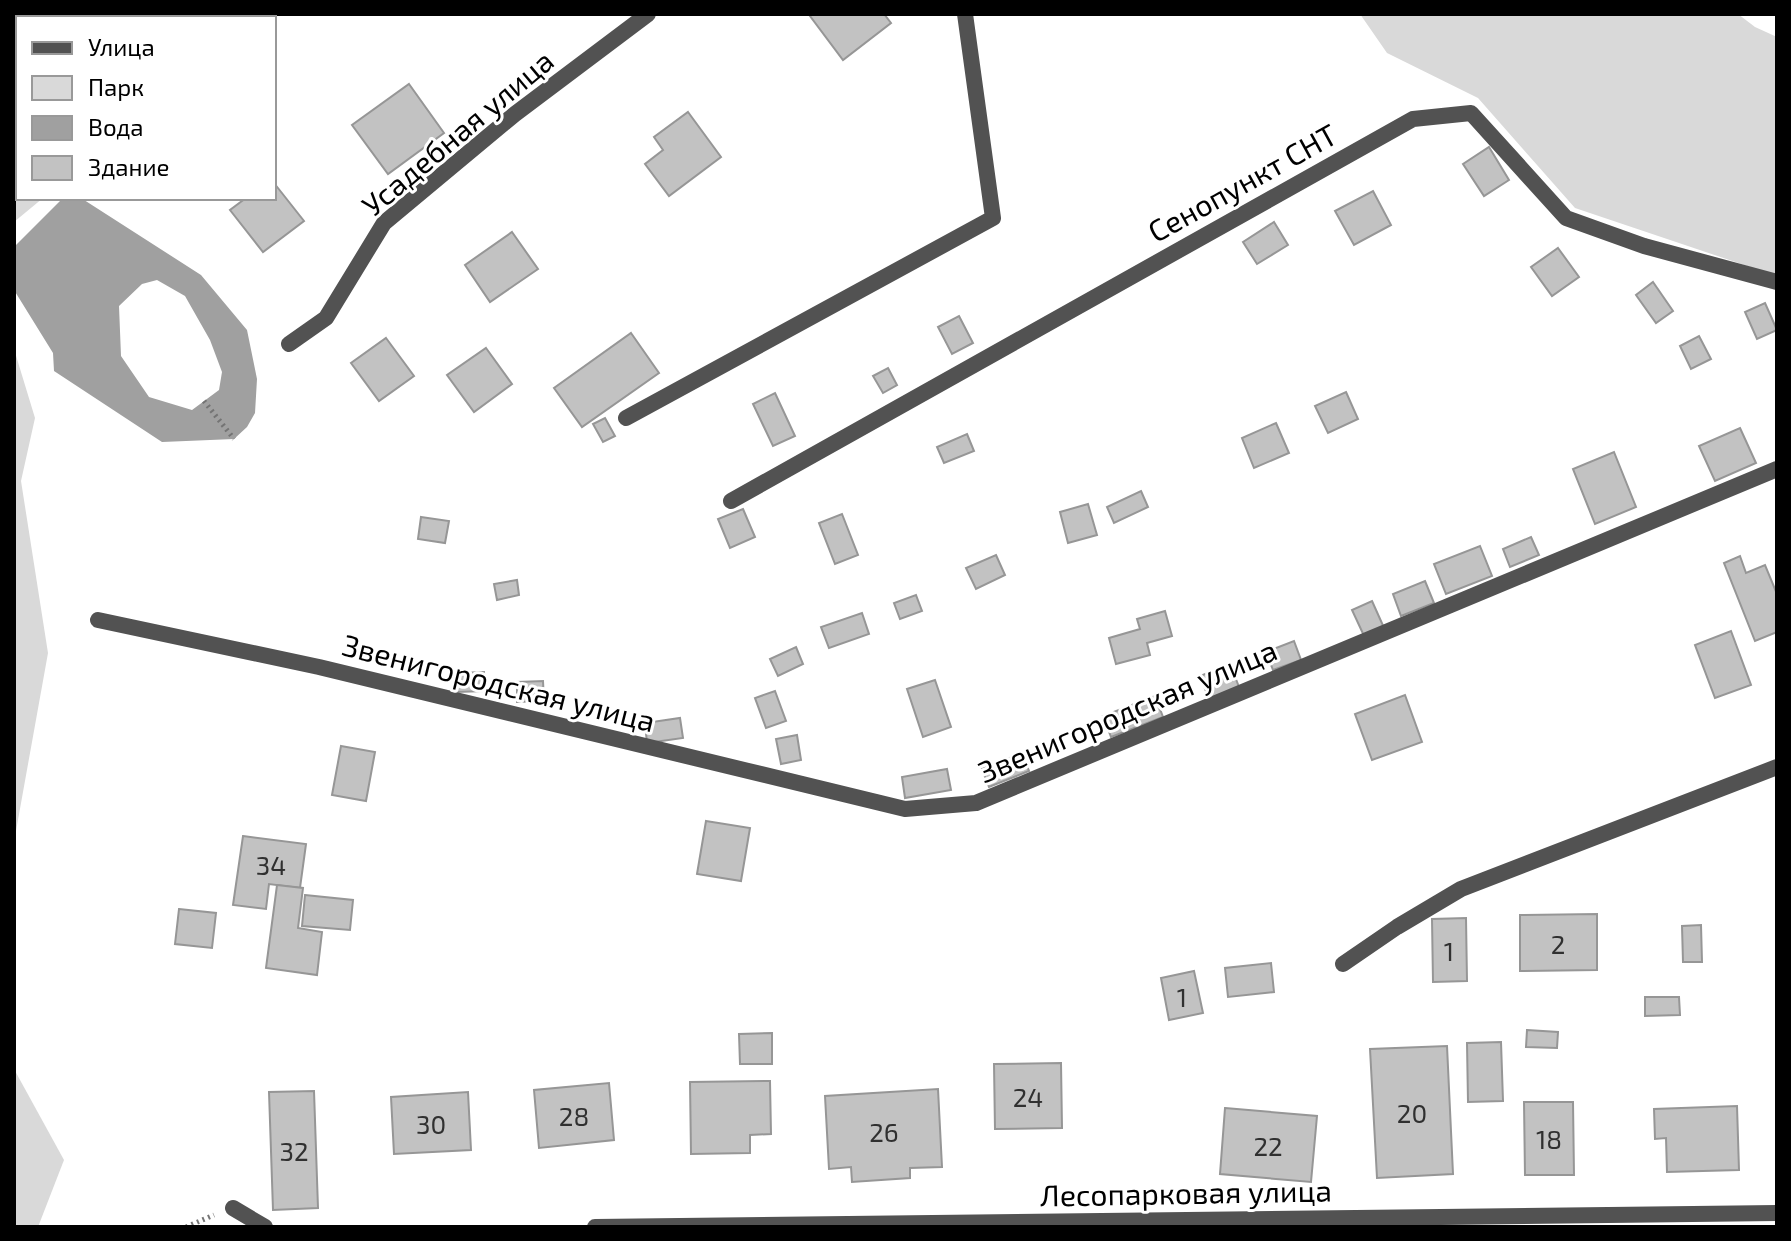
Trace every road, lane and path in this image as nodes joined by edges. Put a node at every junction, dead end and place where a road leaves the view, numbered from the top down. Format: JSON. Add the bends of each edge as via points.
{"nodes":[{"id":1,"x":648,"y":14,"type":"edge"},
{"id":2,"x":965,"y":14,"type":"edge"},
{"id":3,"x":1777,"y":282,"type":"edge"},
{"id":4,"x":289,"y":344,"type":"dead end"},
{"id":5,"x":204,"y":401,"type":"dead end"},
{"id":6,"x":626,"y":418,"type":"dead end"},
{"id":7,"x":234,"y":439,"type":"dead end"},
{"id":8,"x":1777,"y":469,"type":"edge"},
{"id":9,"x":731,"y":501,"type":"dead end"},
{"id":10,"x":98,"y":620,"type":"dead end"},
{"id":11,"x":1777,"y":767,"type":"edge"},
{"id":12,"x":1343,"y":964,"type":"dead end"},
{"id":13,"x":233,"y":1208,"type":"dead end"},
{"id":14,"x":1777,"y":1213,"type":"edge"},
{"id":15,"x":265,"y":1227,"type":"edge"},
{"id":16,"x":595,"y":1227,"type":"edge"}],
"edges":[{"from":1,"to":4,"type":"street","name":"Усадебная улица","via":[[515,114],[384,223],[326,318]]},
{"from":2,"to":6,"type":"street","via":[[993,218]]},
{"from":3,"to":9,"type":"street","name":"Сенопункт СНТ","via":[[1644,246],[1566,218],[1471,113],[1413,119]]},
{"from":5,"to":7,"type":"path"},
{"from":8,"to":10,"type":"street","name":"Звенигородская улица","via":[[976,803],[905,809],[319,667]]},
{"from":11,"to":12,"type":"street","via":[[1461,889]]},
{"from":13,"to":15,"type":"street"},
{"from":14,"to":16,"type":"street","name":"Лесопарковая улица"}]}
